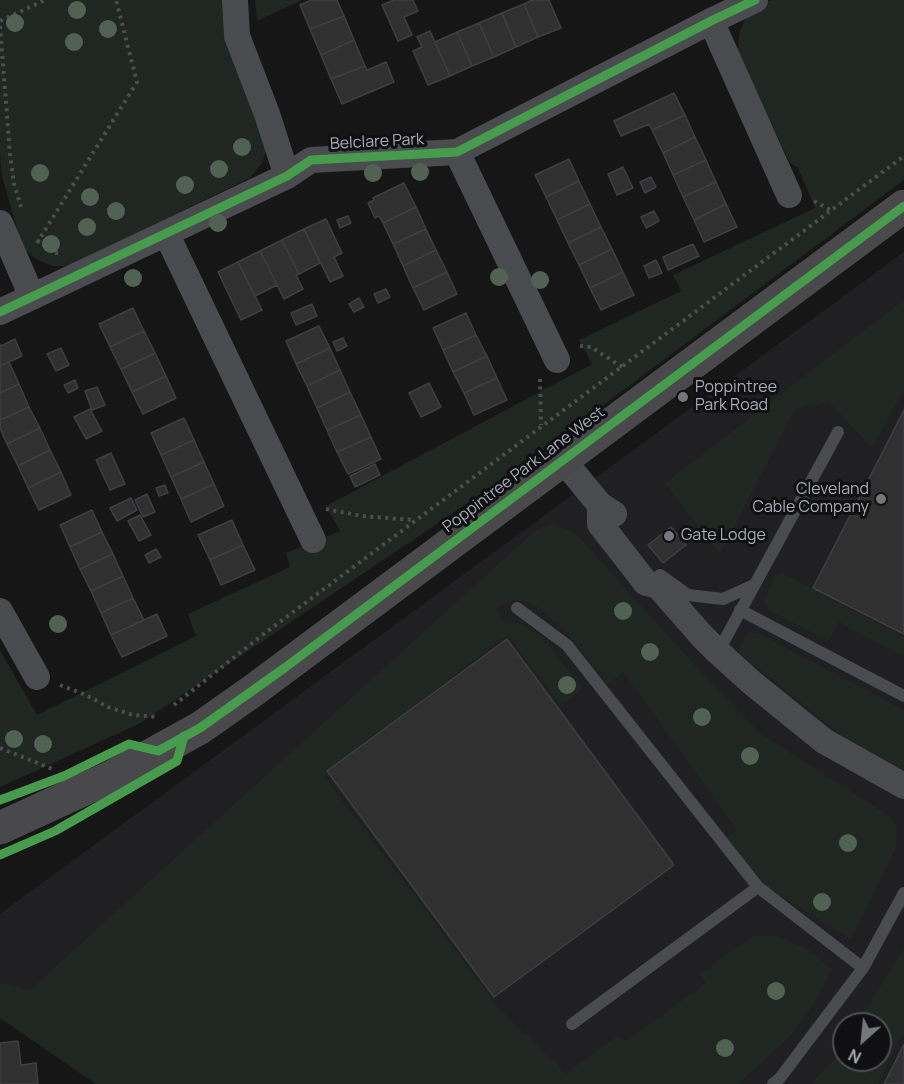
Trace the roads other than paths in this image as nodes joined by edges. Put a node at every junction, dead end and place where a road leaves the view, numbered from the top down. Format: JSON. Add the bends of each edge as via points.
{"nodes":[{"id":1,"x":236,"y":0,"type":"edge"},
{"id":2,"x":755,"y":0,"type":"edge"},
{"id":3,"x":711,"y":21,"type":"junction"},
{"id":4,"x":457,"y":152,"type":"junction"},
{"id":5,"x":286,"y":176,"type":"junction"},
{"id":6,"x":789,"y":195,"type":"dead end"},
{"id":7,"x":904,"y":206,"type":"edge"},
{"id":8,"x":12,"y":221,"type":"edge"},
{"id":9,"x":166,"y":233,"type":"junction"},
{"id":10,"x":32,"y":297,"type":"junction"},
{"id":11,"x":0,"y":312,"type":"edge"},
{"id":12,"x":553,"y":352,"type":"road end"},
{"id":13,"x":838,"y":432,"type":"dead end"},
{"id":14,"x":563,"y":460,"type":"junction"},
{"id":15,"x":313,"y":540,"type":"dead end"},
{"id":16,"x":659,"y":580,"type":"junction"},
{"id":17,"x":754,"y":585,"type":"junction"},
{"id":18,"x":517,"y":608,"type":"dead end"},
{"id":19,"x":740,"y":610,"type":"junction"},
{"id":20,"x":0,"y":611,"type":"edge"},
{"id":21,"x":718,"y":652,"type":"junction"},
{"id":22,"x":37,"y":676,"type":"road end"},
{"id":23,"x":904,"y":696,"type":"edge"},
{"id":24,"x":904,"y":786,"type":"edge"},
{"id":25,"x":0,"y":828,"type":"edge"},
{"id":26,"x":758,"y":887,"type":"junction"},
{"id":27,"x":904,"y":893,"type":"edge"},
{"id":28,"x":863,"y":968,"type":"junction"},
{"id":29,"x":572,"y":1024,"type":"dead end"},
{"id":30,"x":773,"y":1084,"type":"edge"}],
"edges":[{"from":1,"to":5,"type":"street","via":[[237,36]]},
{"from":2,"to":3,"type":"street","name":"Belclare Park"},
{"from":3,"to":4,"type":"street","name":"Belclare Park"},
{"from":3,"to":6,"type":"street"},
{"from":4,"to":5,"type":"street","name":"Belclare Park","via":[[311,160]]},
{"from":4,"to":12,"type":"street"},
{"from":5,"to":9,"type":"street","name":"Belclare Park"},
{"from":7,"to":14,"type":"street","name":"Poppintree Park Lane West"},
{"from":8,"to":10,"type":"street","via":[[21,269]]},
{"from":9,"to":10,"type":"street","name":"Belclare Park"},
{"from":9,"to":15,"type":"street"},
{"from":10,"to":11,"type":"street","name":"Belclare Park"},
{"from":13,"to":17,"type":"lane"},
{"from":14,"to":16,"type":"street","via":[[600,505],[600,524],[646,584]]},
{"from":14,"to":25,"type":"street","name":"Poppintree Park Lane West","via":[[200,728],[111,777]]},
{"from":16,"to":17,"type":"lane","via":[[688,595],[723,599]]},
{"from":16,"to":21,"type":"street"},
{"from":17,"to":19,"type":"lane"},
{"from":18,"to":26,"type":"lane","via":[[567,645]]},
{"from":19,"to":21,"type":"lane"},
{"from":19,"to":23,"type":"lane"},
{"from":20,"to":22,"type":"street"},
{"from":21,"to":24,"type":"street","via":[[824,741]]},
{"from":26,"to":28,"type":"lane"},
{"from":26,"to":29,"type":"lane"},
{"from":27,"to":28,"type":"lane"},
{"from":28,"to":30,"type":"lane"}]}
